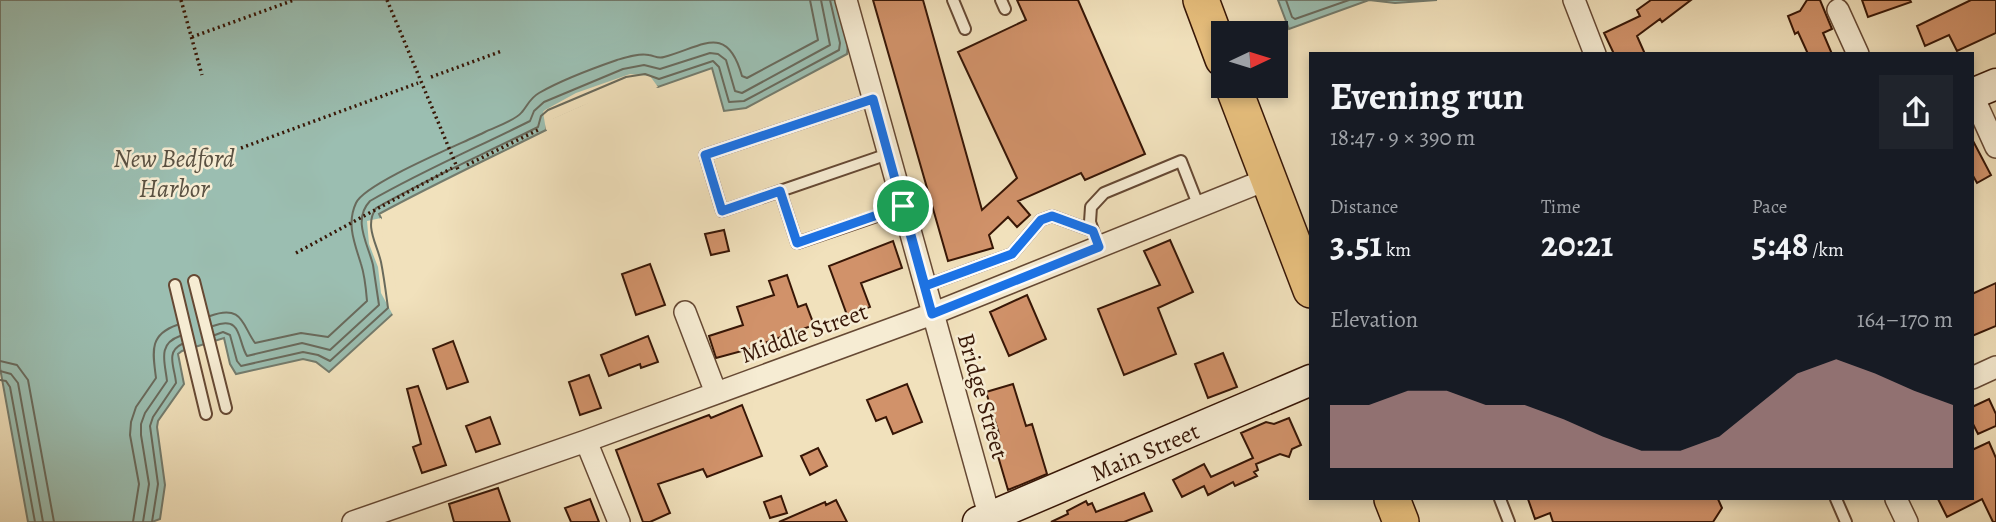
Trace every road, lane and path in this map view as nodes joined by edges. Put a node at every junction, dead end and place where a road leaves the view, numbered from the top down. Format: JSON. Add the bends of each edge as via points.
{"nodes":[{"id":1,"x":181,"y":0,"type":"edge"},
{"id":2,"x":294,"y":0,"type":"edge"},
{"id":3,"x":388,"y":0,"type":"edge"},
{"id":4,"x":953,"y":0,"type":"edge"},
{"id":5,"x":1574,"y":0,"type":"edge"},
{"id":6,"x":848,"y":2,"type":"edge"},
{"id":7,"x":1838,"y":10,"type":"dead end"},
{"id":8,"x":965,"y":29,"type":"dead end"},
{"id":9,"x":191,"y":37,"type":"junction"},
{"id":10,"x":502,"y":51,"type":"dead end"},
{"id":11,"x":1594,"y":52,"type":"edge"},
{"id":12,"x":1856,"y":52,"type":"edge"},
{"id":13,"x":202,"y":75,"type":"dead end"},
{"id":14,"x":439,"y":75,"type":"junction"},
{"id":15,"x":431,"y":77,"type":"dead end"},
{"id":16,"x":420,"y":83,"type":"junction"},
{"id":17,"x":1996,"y":84,"type":"edge"},
{"id":18,"x":1974,"y":93,"type":"edge"},
{"id":19,"x":1238,"y":98,"type":"edge"},
{"id":20,"x":1974,"y":98,"type":"edge"},
{"id":21,"x":873,"y":99,"type":"junction"},
{"id":22,"x":538,"y":130,"type":"dead end"},
{"id":23,"x":1996,"y":147,"type":"edge"},
{"id":24,"x":241,"y":148,"type":"dead end"},
{"id":25,"x":888,"y":154,"type":"junction"},
{"id":26,"x":476,"y":160,"type":"junction"},
{"id":27,"x":467,"y":165,"type":"dead end"},
{"id":28,"x":457,"y":169,"type":"junction"},
{"id":29,"x":1268,"y":179,"type":"junction"},
{"id":30,"x":780,"y":191,"type":"junction"},
{"id":31,"x":903,"y":206,"type":"junction"},
{"id":32,"x":1199,"y":207,"type":"junction"},
{"id":33,"x":1096,"y":239,"type":"junction"},
{"id":34,"x":296,"y":253,"type":"dead end"},
{"id":35,"x":194,"y":281,"type":"dead end"},
{"id":36,"x":175,"y":285,"type":"dead end"},
{"id":37,"x":1309,"y":285,"type":"edge"},
{"id":38,"x":925,"y":286,"type":"junction"},
{"id":39,"x":685,"y":312,"type":"dead end"},
{"id":40,"x":932,"y":314,"type":"junction"},
{"id":41,"x":1996,"y":367,"type":"edge"},
{"id":42,"x":1974,"y":377,"type":"edge"},
{"id":43,"x":1309,"y":381,"type":"edge"},
{"id":44,"x":716,"y":393,"type":"junction"},
{"id":45,"x":226,"y":408,"type":"dead end"},
{"id":46,"x":206,"y":414,"type":"dead end"},
{"id":47,"x":586,"y":441,"type":"junction"},
{"id":48,"x":1392,"y":500,"type":"edge"},
{"id":49,"x":1500,"y":500,"type":"edge"},
{"id":50,"x":1836,"y":500,"type":"edge"},
{"id":51,"x":1896,"y":500,"type":"edge"},
{"id":52,"x":986,"y":520,"type":"edge"},
{"id":53,"x":353,"y":522,"type":"edge"},
{"id":54,"x":619,"y":522,"type":"edge"},
{"id":55,"x":1401,"y":522,"type":"edge"},
{"id":56,"x":1509,"y":522,"type":"edge"},
{"id":57,"x":1846,"y":522,"type":"edge"},
{"id":58,"x":1907,"y":522,"type":"edge"}],
"edges":[{"from":1,"to":9,"type":"path"},
{"from":2,"to":9,"type":"path"},
{"from":3,"to":16,"type":"path"},
{"from":4,"to":8,"type":"lane"},
{"from":5,"to":11,"type":"street"},
{"from":6,"to":21,"type":"street","name":"Bridge Street"},
{"from":7,"to":12,"type":"street"},
{"from":9,"to":13,"type":"path"},
{"from":10,"to":14,"type":"path"},
{"from":14,"to":15,"type":"path"},
{"from":14,"to":16,"type":"path"},
{"from":16,"to":24,"type":"path"},
{"from":16,"to":28,"type":"path"},
{"from":17,"to":18,"type":"main road"},
{"from":19,"to":29,"type":"highway"},
{"from":20,"to":23,"type":"street"},
{"from":21,"to":25,"type":"street","name":"Bridge Street"},
{"from":21,"to":30,"type":"lane","via":[[705,155],[722,211]]},
{"from":22,"to":26,"type":"path"},
{"from":25,"to":30,"type":"lane"},
{"from":25,"to":31,"type":"street","name":"Bridge Street"},
{"from":26,"to":27,"type":"path"},
{"from":26,"to":28,"type":"path"},
{"from":28,"to":34,"type":"path"},
{"from":29,"to":32,"type":"street","name":"Middle Street"},
{"from":29,"to":37,"type":"highway"},
{"from":30,"to":31,"type":"lane","via":[[797,243]]},
{"from":31,"to":38,"type":"street","name":"Bridge Street"},
{"from":32,"to":33,"type":"street","name":"Middle Street"},
{"from":32,"to":33,"type":"lane","via":[[1181,161],[1104,193],[1091,207]]},
{"from":33,"to":38,"type":"lane","via":[[1052,216],[1041,220],[1012,254]]},
{"from":33,"to":40,"type":"street","name":"Middle Street"},
{"from":35,"to":45,"type":"lane"},
{"from":36,"to":46,"type":"lane"},
{"from":38,"to":40,"type":"street","name":"Bridge Street"},
{"from":39,"to":44,"type":"street"},
{"from":40,"to":44,"type":"street","name":"Middle Street"},
{"from":40,"to":52,"type":"street","name":"Bridge Street"},
{"from":41,"to":42,"type":"street"},
{"from":43,"to":52,"type":"main road","name":"Main Street"},
{"from":44,"to":47,"type":"street","name":"Middle Street"},
{"from":47,"to":53,"type":"street","name":"Middle Street"},
{"from":47,"to":54,"type":"street"},
{"from":48,"to":55,"type":"highway"},
{"from":49,"to":56,"type":"lane"},
{"from":50,"to":57,"type":"lane"},
{"from":51,"to":58,"type":"street"}]}
